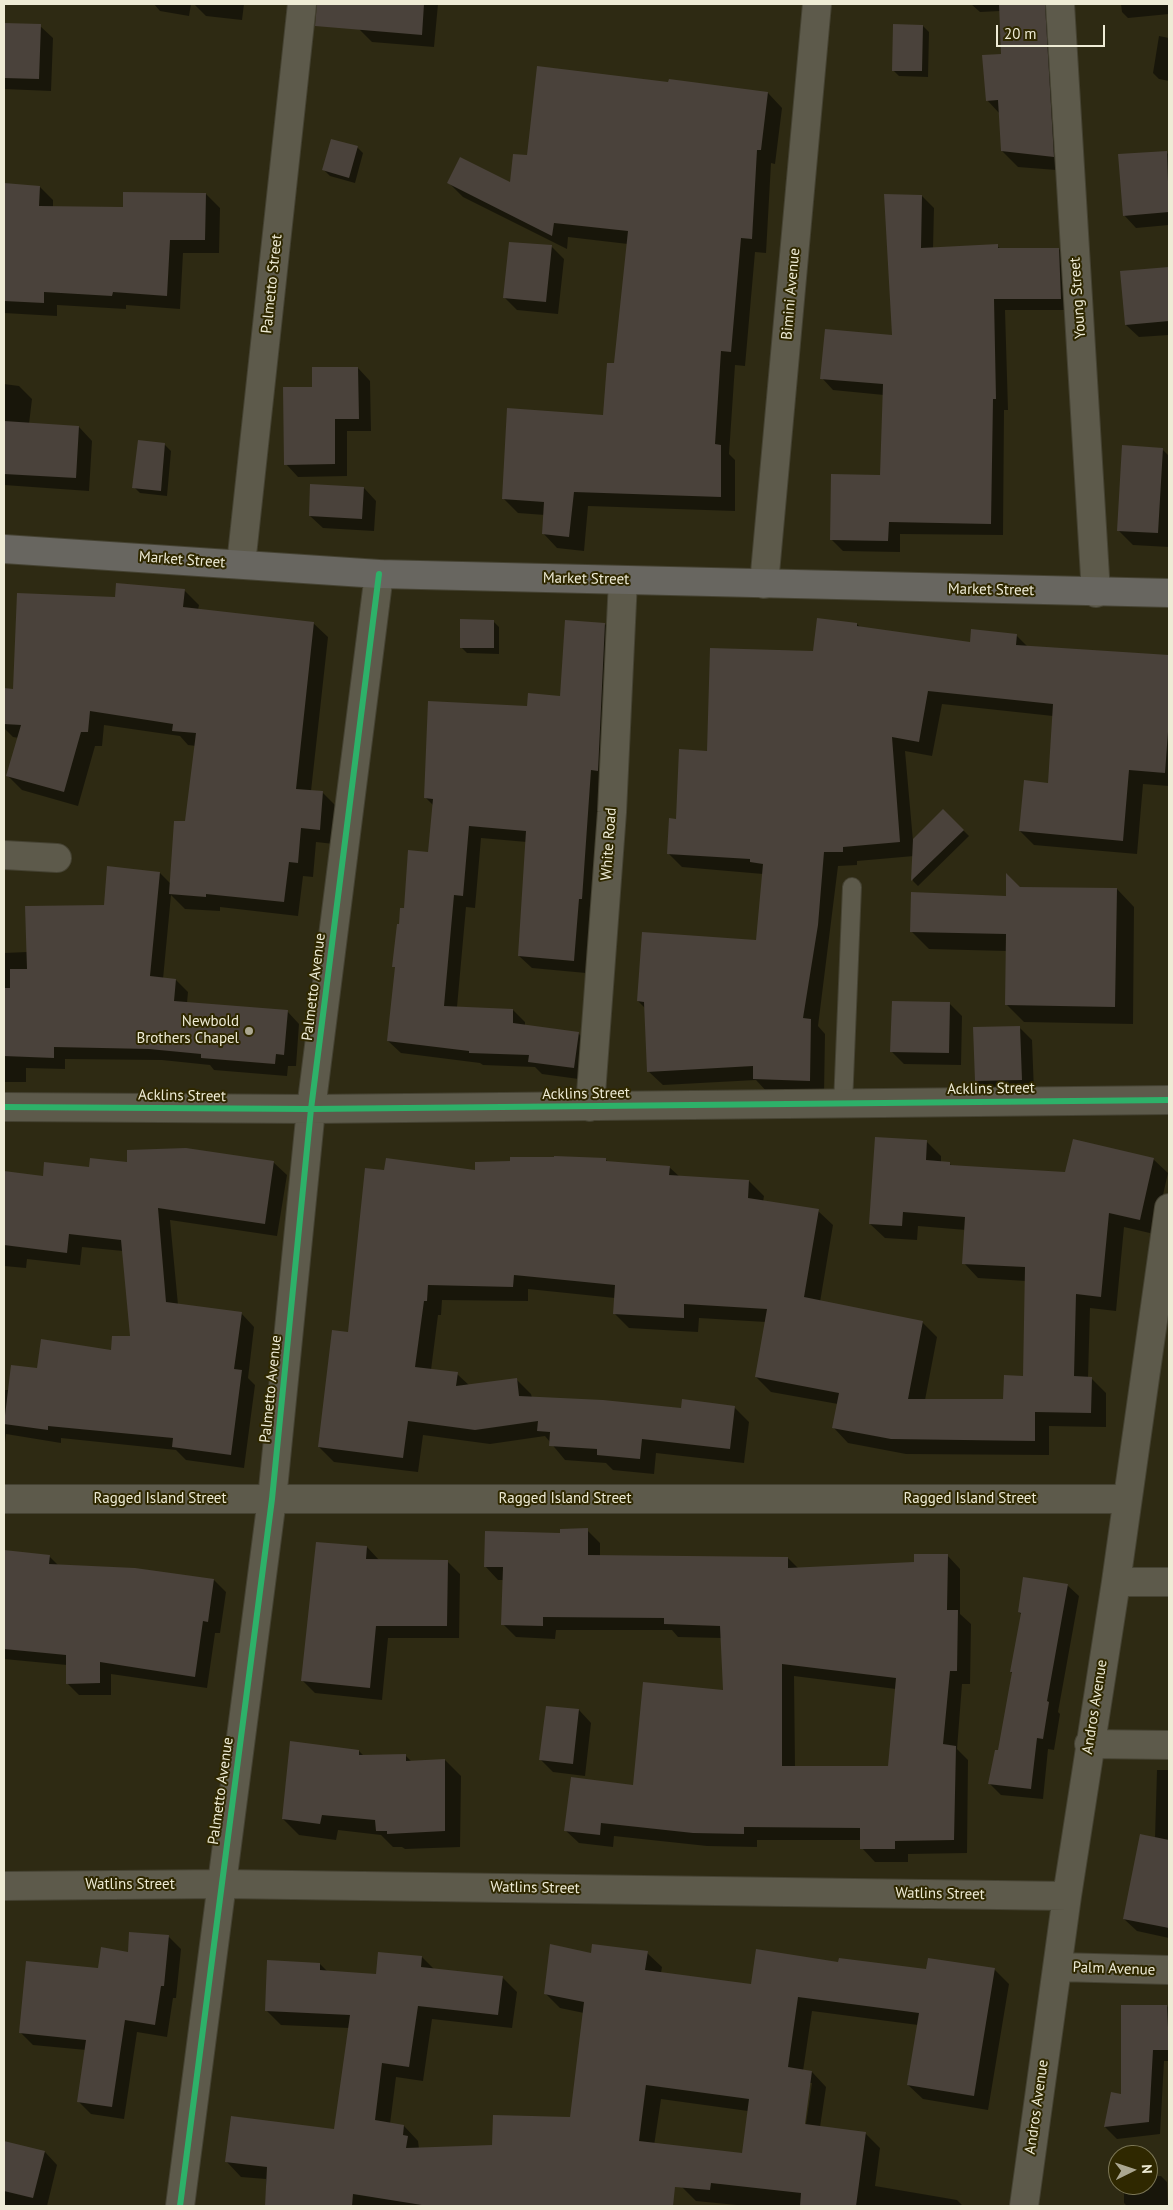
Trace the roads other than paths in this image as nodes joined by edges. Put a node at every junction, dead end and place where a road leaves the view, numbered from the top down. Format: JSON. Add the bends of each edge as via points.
{"nodes":[{"id":1,"x":302,"y":4,"type":"edge"},
{"id":2,"x":817,"y":4,"type":"edge"},
{"id":3,"x":1060,"y":4,"type":"edge"},
{"id":4,"x":4,"y":549,"type":"edge"},
{"id":5,"x":241,"y":564,"type":"junction"},
{"id":6,"x":379,"y":574,"type":"junction"},
{"id":7,"x":623,"y":580,"type":"junction"},
{"id":8,"x":764,"y":584,"type":"junction"},
{"id":9,"x":1096,"y":593,"type":"junction"},
{"id":10,"x":1169,"y":593,"type":"edge"},
{"id":11,"x":4,"y":855,"type":"edge"},
{"id":12,"x":57,"y":858,"type":"dead end"},
{"id":13,"x":852,"y":887,"type":"dead end"},
{"id":14,"x":1169,"y":1100,"type":"edge"},
{"id":15,"x":843,"y":1104,"type":"junction"},
{"id":16,"x":4,"y":1107,"type":"edge"},
{"id":17,"x":590,"y":1107,"type":"junction"},
{"id":18,"x":311,"y":1109,"type":"junction"},
{"id":19,"x":1169,"y":1208,"type":"edge"},
{"id":20,"x":4,"y":1499,"type":"edge"},
{"id":21,"x":272,"y":1499,"type":"junction"},
{"id":22,"x":1127,"y":1499,"type":"junction"},
{"id":23,"x":1116,"y":1582,"type":"junction"},
{"id":24,"x":1169,"y":1582,"type":"edge"},
{"id":25,"x":1089,"y":1744,"type":"junction"},
{"id":26,"x":1169,"y":1745,"type":"edge"},
{"id":27,"x":222,"y":1884,"type":"junction"},
{"id":28,"x":4,"y":1886,"type":"edge"},
{"id":29,"x":1067,"y":1896,"type":"junction"},
{"id":30,"x":1058,"y":1967,"type":"junction"},
{"id":31,"x":1169,"y":1970,"type":"edge"},
{"id":32,"x":180,"y":2206,"type":"edge"},
{"id":33,"x":1024,"y":2206,"type":"edge"}],
"edges":[{"from":1,"to":5,"type":"street","name":"Palmetto Street"},
{"from":2,"to":8,"type":"street","name":"Bimini Avenue"},
{"from":3,"to":9,"type":"street","name":"Young Street"},
{"from":4,"to":5,"type":"main road","name":"Market Street"},
{"from":5,"to":6,"type":"main road","name":"Market Street"},
{"from":6,"to":7,"type":"main road","name":"Market Street"},
{"from":6,"to":18,"type":"street","name":"Palmetto Avenue"},
{"from":7,"to":8,"type":"main road","name":"Market Street"},
{"from":7,"to":17,"type":"street","name":"White Road","via":[[612,812]]},
{"from":8,"to":9,"type":"main road","name":"Market Street"},
{"from":9,"to":10,"type":"main road","name":"Market Street"},
{"from":11,"to":12,"type":"street"},
{"from":13,"to":15,"type":"lane"},
{"from":14,"to":15,"type":"street","name":"Acklins Street"},
{"from":15,"to":17,"type":"street","name":"Acklins Street"},
{"from":16,"to":18,"type":"street","name":"Acklins Street"},
{"from":17,"to":18,"type":"street","name":"Acklins Street"},
{"from":18,"to":21,"type":"street","name":"Palmetto Avenue"},
{"from":19,"to":22,"type":"street","name":"Andros Avenue"},
{"from":20,"to":21,"type":"street","name":"Ragged Island Street"},
{"from":21,"to":22,"type":"street","name":"Ragged Island Street"},
{"from":21,"to":27,"type":"street","name":"Palmetto Avenue"},
{"from":22,"to":23,"type":"street","name":"Andros Avenue"},
{"from":23,"to":24,"type":"street"},
{"from":23,"to":25,"type":"street","name":"Andros Avenue"},
{"from":25,"to":26,"type":"street"},
{"from":25,"to":29,"type":"street","name":"Andros Avenue"},
{"from":27,"to":28,"type":"street","name":"Watlins Street"},
{"from":27,"to":29,"type":"street","name":"Watlins Street"},
{"from":27,"to":32,"type":"street","name":"Palmetto Avenue"},
{"from":29,"to":30,"type":"street","name":"Andros Avenue"},
{"from":30,"to":31,"type":"street","name":"Palm Avenue"},
{"from":30,"to":33,"type":"street","name":"Andros Avenue"}]}
